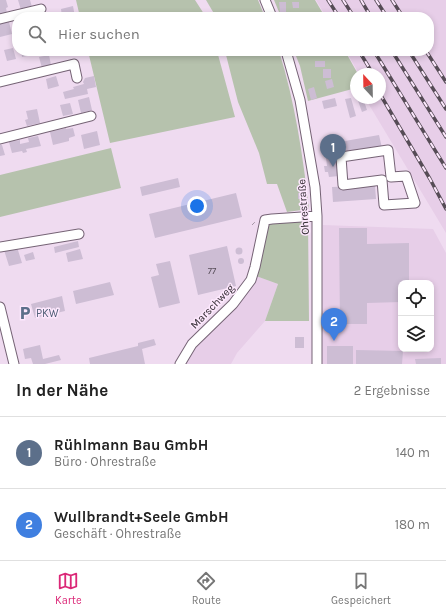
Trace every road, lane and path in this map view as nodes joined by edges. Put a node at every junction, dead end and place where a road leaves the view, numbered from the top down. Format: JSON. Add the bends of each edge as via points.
{"nodes":[{"id":1,"x":265,"y":0,"type":"edge"},
{"id":2,"x":41,"y":9,"type":"dead end"},
{"id":3,"x":29,"y":12,"type":"edge"},
{"id":4,"x":270,"y":12,"type":"edge"},
{"id":5,"x":12,"y":16,"type":"edge"},
{"id":6,"x":0,"y":19,"type":"edge"},
{"id":7,"x":287,"y":56,"type":"edge"},
{"id":8,"x":19,"y":72,"type":"dead end"},
{"id":9,"x":77,"y":78,"type":"dead end"},
{"id":10,"x":10,"y":80,"type":"junction"},
{"id":11,"x":0,"y":82,"type":"edge"},
{"id":12,"x":91,"y":116,"type":"dead end"},
{"id":13,"x":0,"y":139,"type":"edge"},
{"id":14,"x":341,"y":157,"type":"joint"},
{"id":15,"x":317,"y":216,"type":"junction"},
{"id":16,"x":79,"y":234,"type":"dead end"},
{"id":17,"x":0,"y":247,"type":"edge"},
{"id":18,"x":0,"y":310,"type":"edge"},
{"id":19,"x":14,"y":364,"type":"edge"},
{"id":20,"x":180,"y":364,"type":"edge"},
{"id":21,"x":317,"y":364,"type":"edge"}],
"edges":[{"from":1,"to":4,"type":"street"},
{"from":2,"to":3,"type":"street"},
{"from":5,"to":6,"type":"street"},
{"from":7,"to":15,"type":"street","name":"Ohrestraße","via":[[300,100],[315,187]]},
{"from":8,"to":10,"type":"street"},
{"from":9,"to":10,"type":"street","via":[[74,64]]},
{"from":10,"to":11,"type":"street"},
{"from":12,"to":13,"type":"street"},
{"from":14,"to":14,"type":"street","via":[[388,150],[391,178],[406,176],[415,203],[384,205],[382,180],[343,185]]},
{"from":15,"to":20,"type":"street","name":"Marschweg","via":[[265,220],[251,280],[233,304],[192,344]]},
{"from":15,"to":21,"type":"street","name":"Ohrestraße"},
{"from":16,"to":17,"type":"street"},
{"from":18,"to":19,"type":"street"}]}
